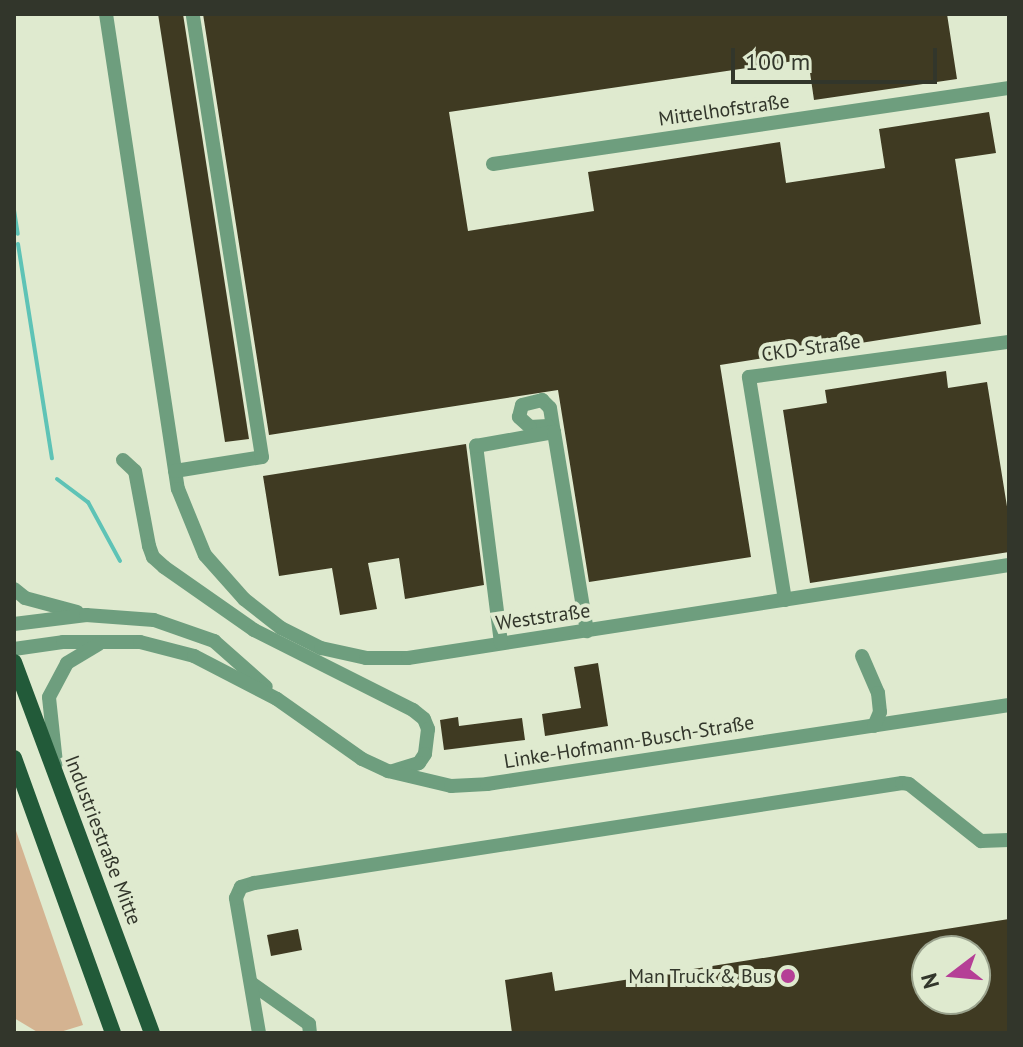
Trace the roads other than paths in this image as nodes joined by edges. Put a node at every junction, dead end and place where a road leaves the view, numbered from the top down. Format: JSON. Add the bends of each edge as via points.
{"nodes":[{"id":1,"x":106,"y":14,"type":"edge"},
{"id":2,"x":193,"y":14,"type":"edge"},
{"id":3,"x":1009,"y":88,"type":"edge"},
{"id":4,"x":493,"y":164,"type":"dead end"},
{"id":5,"x":1009,"y":342,"type":"edge"},
{"id":6,"x":123,"y":460,"type":"dead end"},
{"id":7,"x":175,"y":471,"type":"junction"},
{"id":8,"x":1009,"y":565,"type":"edge"},
{"id":9,"x":14,"y":589,"type":"edge"},
{"id":10,"x":785,"y":600,"type":"junction"},
{"id":11,"x":86,"y":615,"type":"junction"},
{"id":12,"x":14,"y":624,"type":"edge"},
{"id":13,"x":587,"y":631,"type":"junction"},
{"id":14,"x":107,"y":641,"type":"junction"},
{"id":15,"x":501,"y":643,"type":"junction"},
{"id":16,"x":14,"y":649,"type":"edge"},
{"id":17,"x":862,"y":656,"type":"dead end"},
{"id":18,"x":14,"y":662,"type":"edge"},
{"id":19,"x":277,"y":699,"type":"junction"},
{"id":20,"x":1009,"y":705,"type":"edge"},
{"id":21,"x":874,"y":726,"type":"junction"},
{"id":22,"x":14,"y":758,"type":"edge"},
{"id":23,"x":388,"y":771,"type":"junction"},
{"id":24,"x":18,"y":774,"type":"edge"},
{"id":25,"x":58,"y":780,"type":"junction"},
{"id":26,"x":1009,"y":840,"type":"edge"},
{"id":27,"x":251,"y":983,"type":"junction"},
{"id":28,"x":113,"y":1033,"type":"edge"},
{"id":29,"x":152,"y":1033,"type":"edge"},
{"id":30,"x":259,"y":1033,"type":"edge"},
{"id":31,"x":310,"y":1033,"type":"edge"}],
"edges":[{"from":1,"to":7,"type":"street","name":"Weststraße"},
{"from":2,"to":7,"type":"street","via":[[262,457]]},
{"from":3,"to":4,"type":"street","name":"Mittelhofstraße"},
{"from":5,"to":10,"type":"street","name":"CKD-Straße","via":[[749,377]]},
{"from":6,"to":23,"type":"street","via":[[135,471],[149,546],[164,567],[254,630],[424,719],[428,729],[419,763]]},
{"from":7,"to":15,"type":"street","name":"Weststraße","via":[[186,514],[205,555],[244,599],[281,628],[321,648],[366,658],[408,658]]},
{"from":8,"to":10,"type":"street","name":"Weststraße"},
{"from":9,"to":11,"type":"street","via":[[25,598]]},
{"from":10,"to":13,"type":"street","name":"Weststraße"},
{"from":11,"to":12,"type":"street","name":"Linke-Hofmann-Busch-Straße"},
{"from":11,"to":19,"type":"street","name":"Linke-Hofmann-Busch-Straße","via":[[154,620],[214,641]]},
{"from":13,"to":15,"type":"street","name":"Weststraße"},
{"from":13,"to":15,"type":"street","via":[[554,432],[476,446]]},
{"from":14,"to":16,"type":"street","name":"Linke-Hofmann-Busch-Straße"},
{"from":14,"to":19,"type":"street","name":"Linke-Hofmann-Busch-Straße","via":[[140,642],[194,656]]},
{"from":14,"to":25,"type":"street","via":[[67,663],[49,697]]},
{"from":17,"to":21,"type":"street","via":[[878,693],[880,712]]},
{"from":18,"to":25,"type":"main road","name":"Industriestraße Mitte"},
{"from":19,"to":23,"type":"street","name":"Linke-Hofmann-Busch-Straße","via":[[318,731]]},
{"from":20,"to":21,"type":"street","name":"Linke-Hofmann-Busch-Straße"},
{"from":21,"to":23,"type":"street","name":"Linke-Hofmann-Busch-Straße","via":[[487,784],[451,786]]},
{"from":22,"to":24,"type":"main road"},
{"from":24,"to":28,"type":"main road"},
{"from":25,"to":29,"type":"main road","name":"Industriestraße Mitte"},
{"from":26,"to":27,"type":"street","via":[[981,841],[902,783],[254,883],[241,887],[236,898]]},
{"from":27,"to":30,"type":"street"},
{"from":27,"to":31,"type":"street","via":[[309,1024]]}]}
